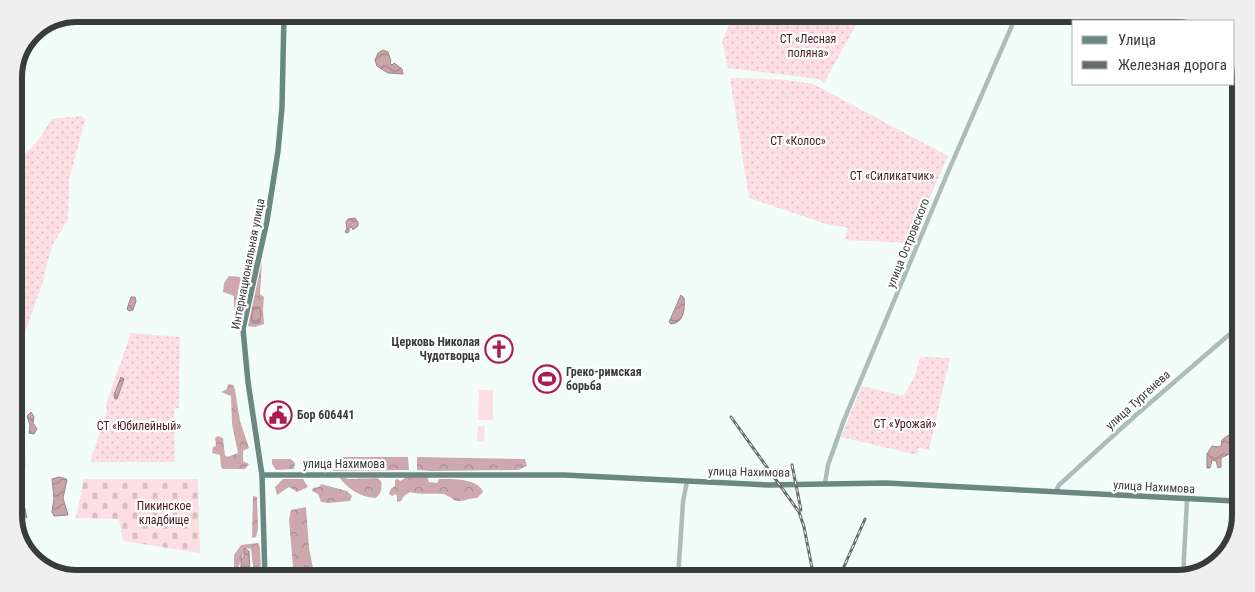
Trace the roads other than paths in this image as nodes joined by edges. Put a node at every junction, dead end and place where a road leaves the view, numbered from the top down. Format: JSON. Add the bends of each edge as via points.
{"nodes":[{"id":1,"x":284,"y":22,"type":"edge"},
{"id":2,"x":1014,"y":22,"type":"edge"},
{"id":3,"x":1232,"y":332,"type":"edge"},
{"id":4,"x":262,"y":475,"type":"junction"},
{"id":5,"x":687,"y":481,"type":"junction"},
{"id":6,"x":825,"y":483,"type":"junction"},
{"id":7,"x":1056,"y":491,"type":"junction"},
{"id":8,"x":1187,"y":499,"type":"junction"},
{"id":9,"x":1232,"y":501,"type":"edge"},
{"id":10,"x":1183,"y":569,"type":"edge"},
{"id":11,"x":265,"y":570,"type":"edge"},
{"id":12,"x":679,"y":570,"type":"edge"}],
"edges":[{"from":1,"to":4,"type":"main road","name":"Интернациональная улица","via":[[278,151],[267,221],[243,329]]},
{"from":2,"to":6,"type":"street","name":"улица Островского","via":[[844,420],[828,464]]},
{"from":3,"to":7,"type":"street","name":"улица Тургенева","via":[[1128,422]]},
{"from":4,"to":5,"type":"main road","name":"улица Нахимова","via":[[558,475]]},
{"from":4,"to":11,"type":"main road","name":"Интернациональная улица"},
{"from":5,"to":6,"type":"main road","name":"улица Нахимова","via":[[768,485]]},
{"from":5,"to":12,"type":"street"},
{"from":6,"to":7,"type":"main road","name":"улица Нахимова"},
{"from":7,"to":8,"type":"main road","name":"улица Нахимова"},
{"from":8,"to":9,"type":"main road","name":"улица Нахимова"},
{"from":8,"to":10,"type":"street"}]}
